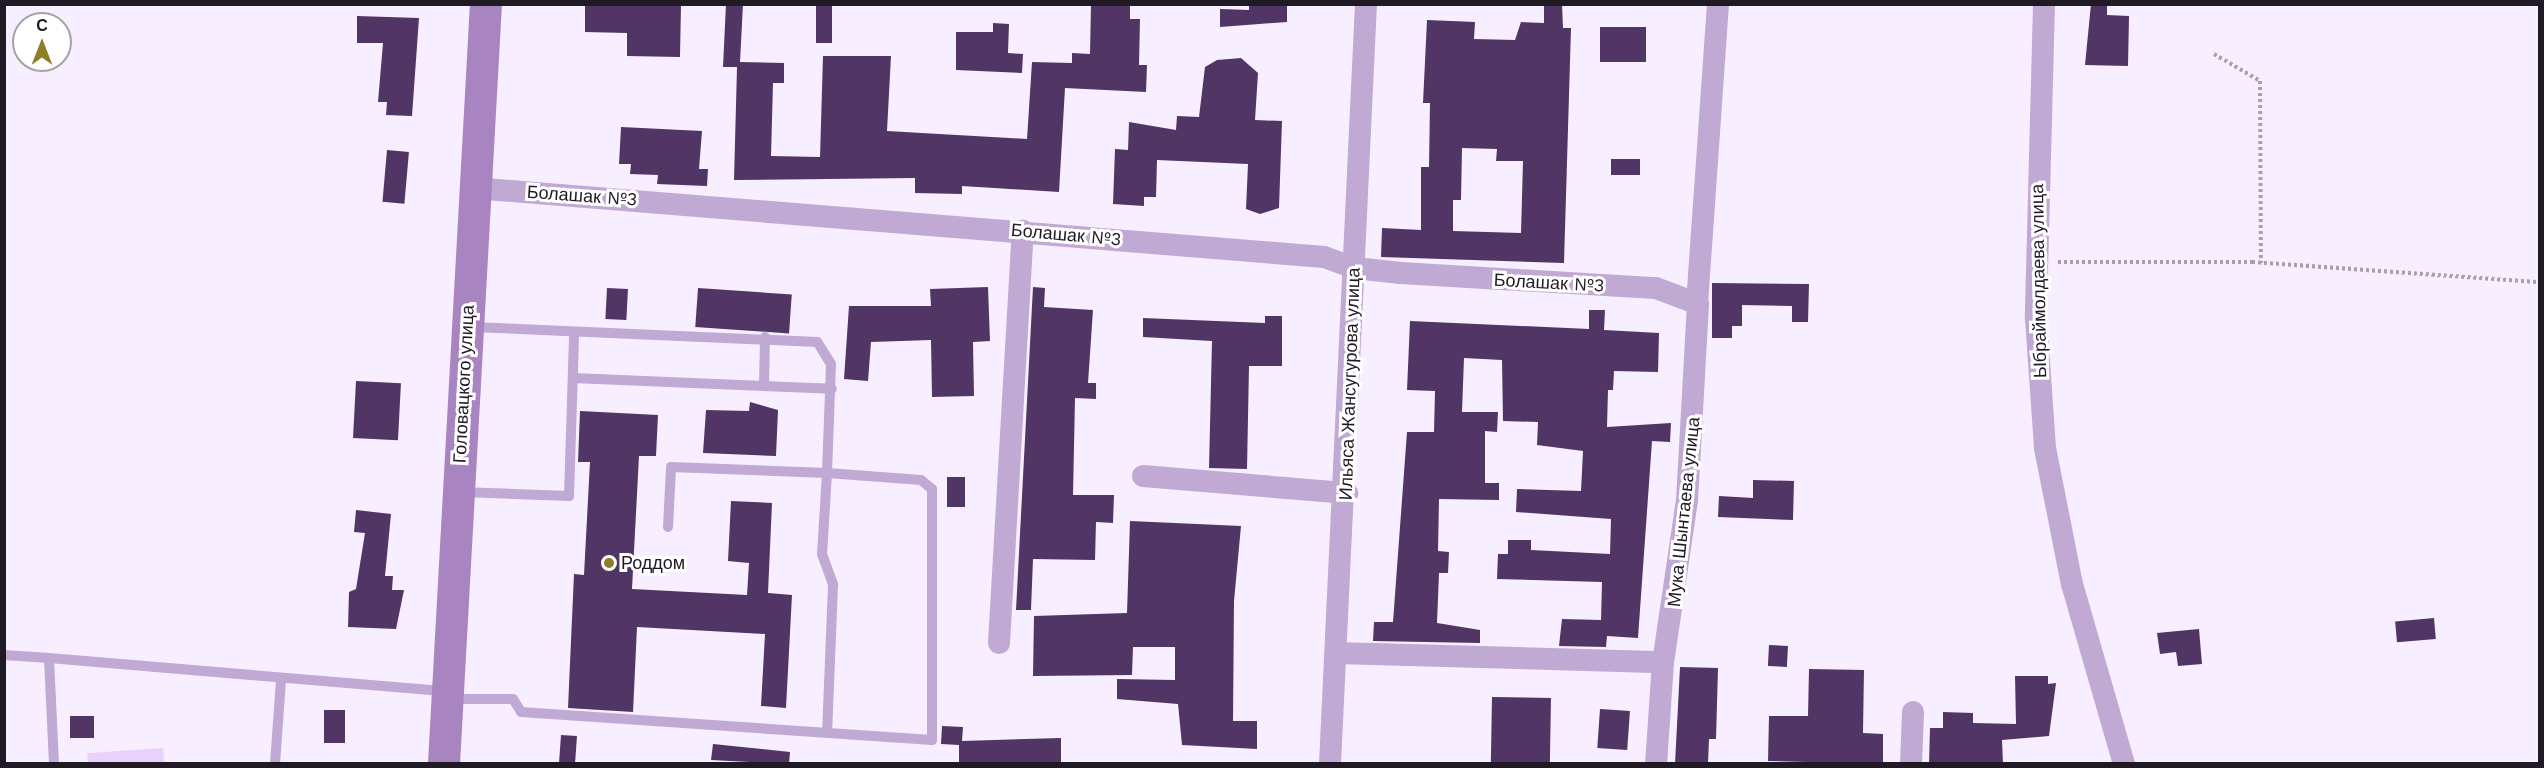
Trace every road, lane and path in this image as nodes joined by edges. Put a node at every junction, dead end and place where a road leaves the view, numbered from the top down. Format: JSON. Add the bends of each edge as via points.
{"nodes":[{"id":1,"x":486,"y":4,"type":"edge"},
{"id":2,"x":1366,"y":4,"type":"edge"},
{"id":3,"x":1718,"y":4,"type":"edge"},
{"id":4,"x":2044,"y":4,"type":"edge"},
{"id":5,"x":2214,"y":54,"type":"dead end"},
{"id":6,"x":474,"y":188,"type":"junction"},
{"id":7,"x":1023,"y":231,"type":"junction"},
{"id":8,"x":2037,"y":262,"type":"junction"},
{"id":9,"x":2261,"y":263,"type":"junction"},
{"id":10,"x":1355,"y":268,"type":"junction"},
{"id":11,"x":2540,"y":282,"type":"edge"},
{"id":12,"x":1697,"y":304,"type":"junction"},
{"id":13,"x":467,"y":327,"type":"junction"},
{"id":14,"x":574,"y":333,"type":"junction"},
{"id":15,"x":765,"y":337,"type":"junction"},
{"id":16,"x":573,"y":378,"type":"junction"},
{"id":17,"x":764,"y":386,"type":"junction"},
{"id":18,"x":832,"y":389,"type":"junction"},
{"id":19,"x":827,"y":473,"type":"junction"},
{"id":20,"x":1143,"y":476,"type":"dead end"},
{"id":21,"x":458,"y":492,"type":"junction"},
{"id":22,"x":1347,"y":493,"type":"junction"},
{"id":23,"x":668,"y":527,"type":"dead end"},
{"id":24,"x":999,"y":643,"type":"dead end"},
{"id":25,"x":1336,"y":653,"type":"junction"},
{"id":26,"x":4,"y":655,"type":"edge"},
{"id":27,"x":49,"y":658,"type":"junction"},
{"id":28,"x":1664,"y":662,"type":"junction"},
{"id":29,"x":281,"y":680,"type":"junction"},
{"id":30,"x":447,"y":695,"type":"junction"},
{"id":31,"x":1913,"y":712,"type":"dead end"},
{"id":32,"x":827,"y":733,"type":"junction"},
{"id":33,"x":54,"y":764,"type":"edge"},
{"id":34,"x":274,"y":764,"type":"edge"},
{"id":35,"x":444,"y":764,"type":"edge"},
{"id":36,"x":1330,"y":764,"type":"edge"},
{"id":37,"x":1656,"y":764,"type":"edge"},
{"id":38,"x":1911,"y":764,"type":"edge"},
{"id":39,"x":2124,"y":764,"type":"edge"}],
"edges":[{"from":1,"to":6,"type":"main road","name":"Головацкого улица"},
{"from":2,"to":10,"type":"street","name":"Ильяса Жансугурова улица"},
{"from":3,"to":12,"type":"street","name":"Мука Шынтаева улица"},
{"from":4,"to":8,"type":"street","name":"Ыбраймолдаева улица"},
{"from":5,"to":9,"type":"path","via":[[2260,81]]},
{"from":6,"to":7,"type":"street","name":"Болашак №3"},
{"from":6,"to":13,"type":"main road","name":"Головацкого улица"},
{"from":7,"to":10,"type":"street","name":"Болашак №3","via":[[1324,257]]},
{"from":7,"to":24,"type":"street"},
{"from":8,"to":9,"type":"path"},
{"from":8,"to":39,"type":"street","name":"Ыбраймолдаева улица","via":[[2045,448],[2072,584]]},
{"from":9,"to":11,"type":"path"},
{"from":10,"to":12,"type":"street","name":"Болашак №3","via":[[1656,288]]},
{"from":10,"to":22,"type":"street","name":"Ильяса Жансугурова улица"},
{"from":12,"to":28,"type":"street","name":"Мука Шынтаева улица","via":[[1688,500]]},
{"from":13,"to":14,"type":"lane"},
{"from":13,"to":21,"type":"main road","name":"Головацкого улица"},
{"from":14,"to":15,"type":"lane"},
{"from":14,"to":16,"type":"lane"},
{"from":15,"to":17,"type":"lane"},
{"from":15,"to":18,"type":"lane","via":[[817,342],[831,364]]},
{"from":16,"to":17,"type":"lane"},
{"from":16,"to":21,"type":"lane","via":[[569,496]]},
{"from":17,"to":18,"type":"lane"},
{"from":18,"to":19,"type":"lane"},
{"from":19,"to":23,"type":"lane","via":[[671,467]]},
{"from":19,"to":32,"type":"lane","via":[[822,554],[833,585]]},
{"from":19,"to":32,"type":"lane","via":[[921,480],[932,489],[935,523],[932,740]]},
{"from":20,"to":22,"type":"street"},
{"from":21,"to":30,"type":"main road","name":"Головацкого улица"},
{"from":22,"to":25,"type":"street","name":"Ильяса Жансугурова улица"},
{"from":25,"to":28,"type":"street"},
{"from":25,"to":36,"type":"street","name":"Ильяса Жансугурова улица"},
{"from":26,"to":27,"type":"lane"},
{"from":27,"to":29,"type":"lane"},
{"from":27,"to":33,"type":"lane"},
{"from":28,"to":37,"type":"street","name":"Мука Шынтаева улица"},
{"from":29,"to":30,"type":"lane"},
{"from":29,"to":34,"type":"lane"},
{"from":30,"to":32,"type":"lane","via":[[513,699],[521,712]]},
{"from":30,"to":35,"type":"main road","name":"Головацкого улица"},
{"from":31,"to":38,"type":"street"}]}
